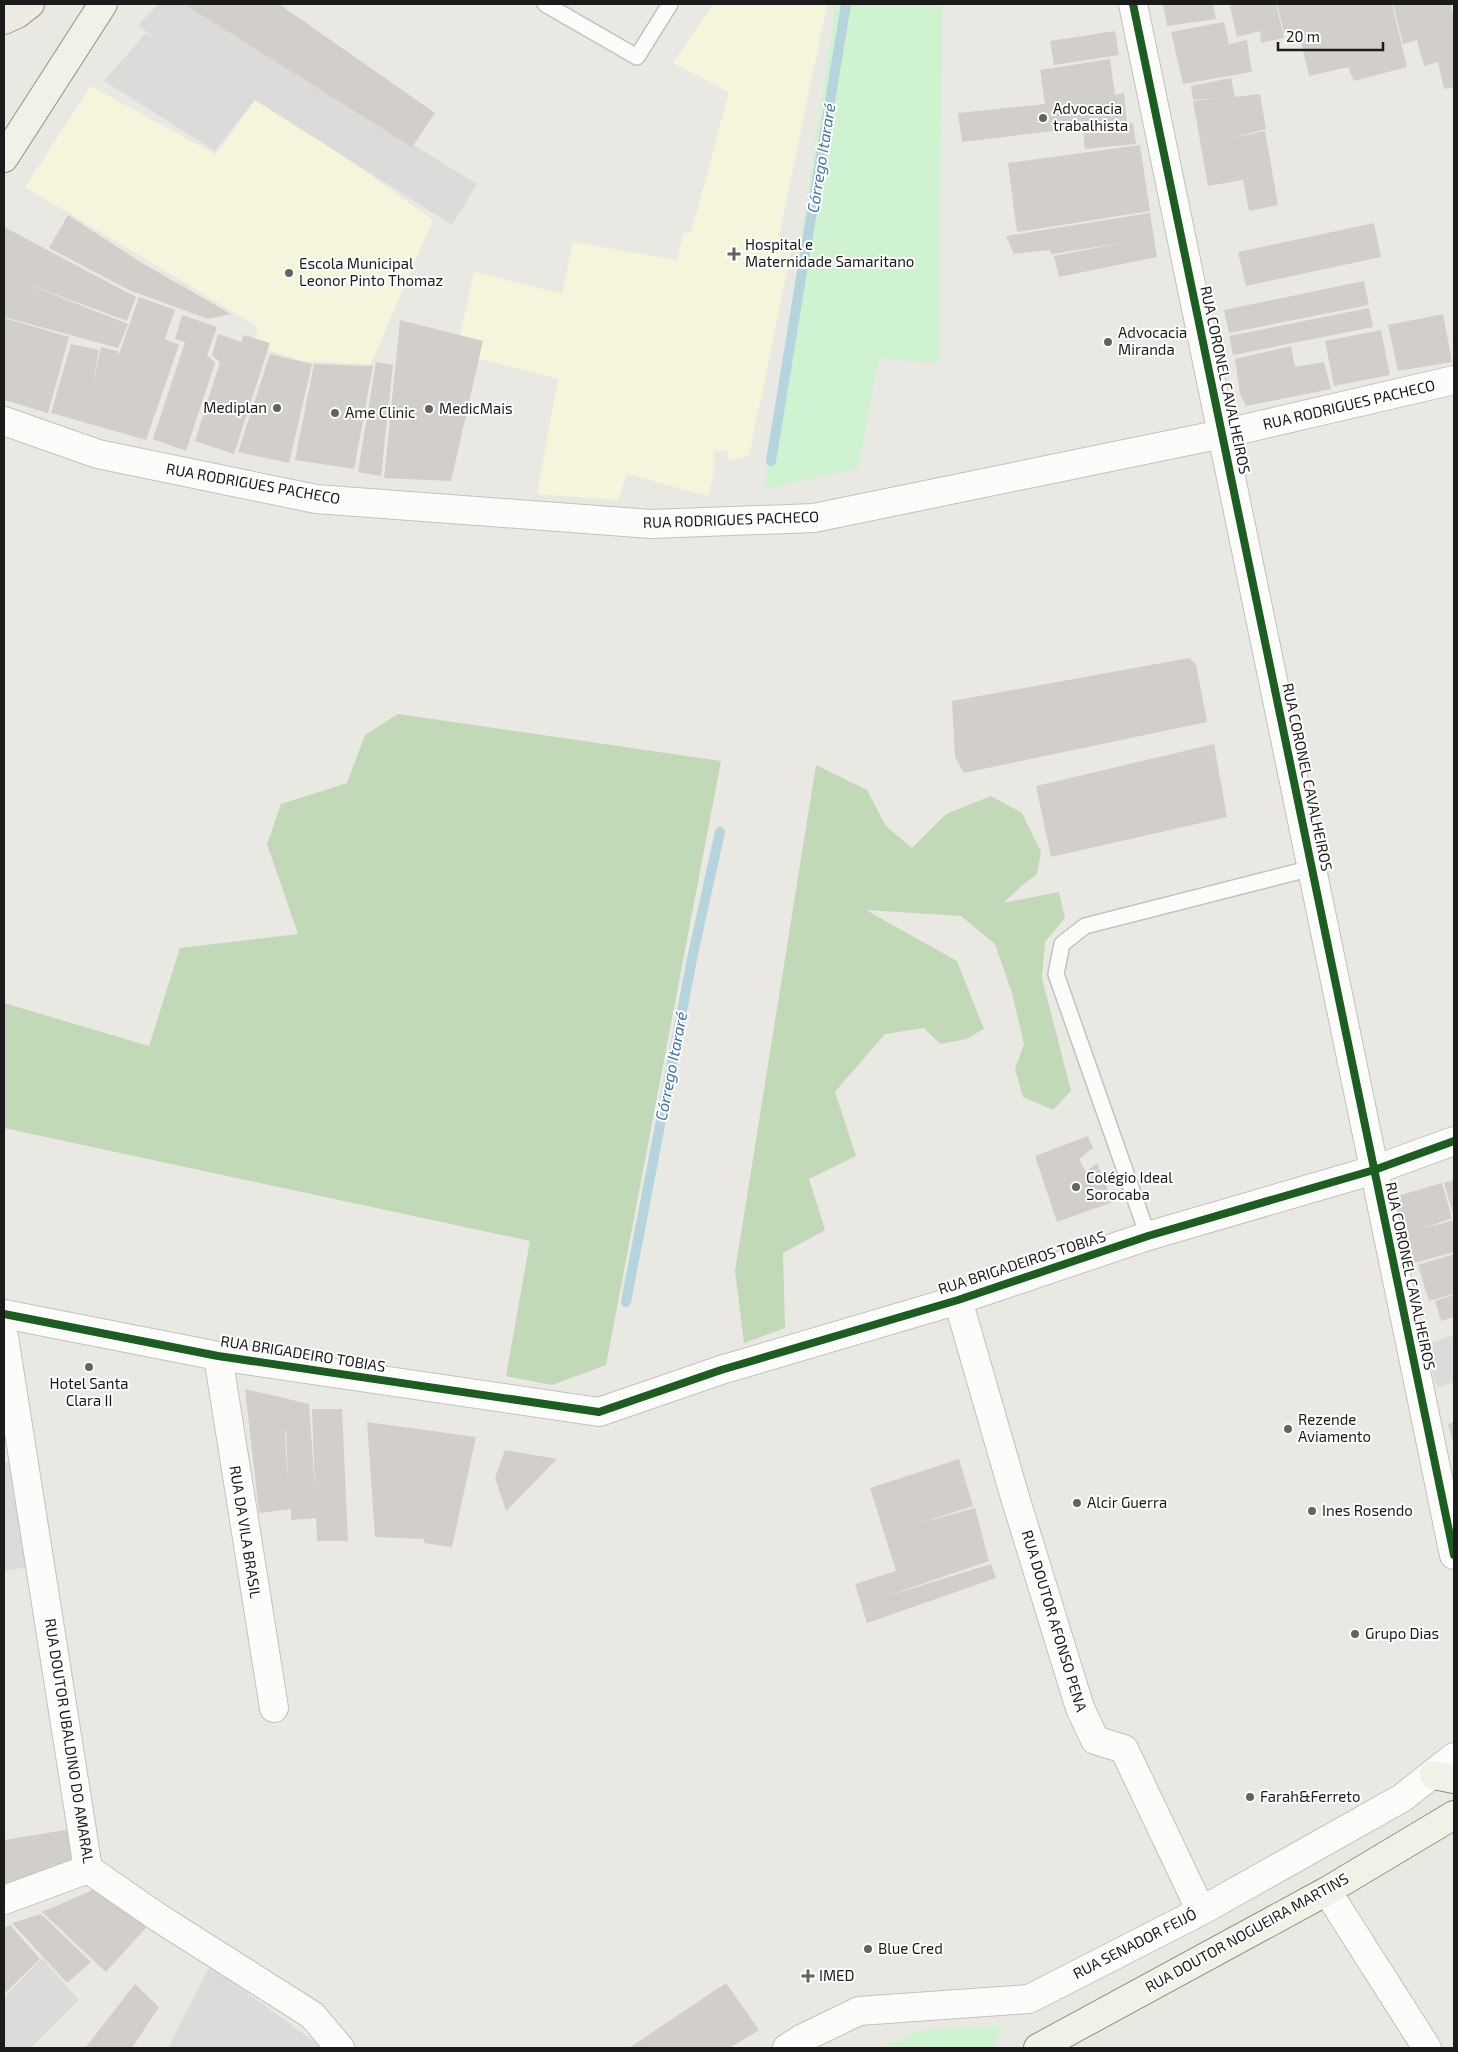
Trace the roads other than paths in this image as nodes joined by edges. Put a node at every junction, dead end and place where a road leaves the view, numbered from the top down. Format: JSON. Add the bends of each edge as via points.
{"nodes":[{"id":1,"x":30,"y":4,"type":"edge"},
{"id":2,"x":103,"y":4,"type":"edge"},
{"id":3,"x":545,"y":4,"type":"edge"},
{"id":4,"x":670,"y":4,"type":"edge"},
{"id":5,"x":1133,"y":4,"type":"edge"},
{"id":6,"x":4,"y":20,"type":"edge"},
{"id":7,"x":4,"y":158,"type":"edge"},
{"id":8,"x":1454,"y":380,"type":"edge"},
{"id":9,"x":4,"y":421,"type":"edge"},
{"id":10,"x":1222,"y":434,"type":"junction"},
{"id":11,"x":1312,"y":868,"type":"junction"},
{"id":12,"x":1454,"y":1141,"type":"edge"},
{"id":13,"x":1374,"y":1170,"type":"junction"},
{"id":14,"x":1148,"y":1236,"type":"junction"},
{"id":15,"x":958,"y":1300,"type":"junction"},
{"id":16,"x":4,"y":1314,"type":"edge"},
{"id":17,"x":4,"y":1336,"type":"edge"},
{"id":18,"x":218,"y":1356,"type":"junction"},
{"id":19,"x":599,"y":1412,"type":"joint"},
{"id":20,"x":1454,"y":1556,"type":"edge"},
{"id":21,"x":274,"y":1708,"type":"dead end"},
{"id":22,"x":1454,"y":1757,"type":"edge"},
{"id":23,"x":1444,"y":1777,"type":"edge"},
{"id":24,"x":1454,"y":1814,"type":"edge"},
{"id":25,"x":88,"y":1869,"type":"junction"},
{"id":26,"x":1327,"y":1891,"type":"junction"},
{"id":27,"x":4,"y":1900,"type":"edge"},
{"id":28,"x":1201,"y":1911,"type":"junction"},
{"id":29,"x":340,"y":2048,"type":"edge"},
{"id":30,"x":787,"y":2048,"type":"edge"},
{"id":31,"x":1038,"y":2048,"type":"edge"},
{"id":32,"x":1427,"y":2048,"type":"edge"}],
"edges":[{"from":1,"to":6,"type":"main road"},
{"from":2,"to":7,"type":"main road"},
{"from":3,"to":4,"type":"lane","via":[[637,58]]},
{"from":5,"to":10,"type":"street","name":"RUA CORONEL CAVALHEIROS"},
{"from":8,"to":10,"type":"street","name":"RUA RODRIGUES PACHECO"},
{"from":9,"to":10,"type":"street","name":"RUA RODRIGUES PACHECO","via":[[98,454],[316,499],[651,524],[814,518]]},
{"from":10,"to":11,"type":"street","name":"RUA CORONEL CAVALHEIROS"},
{"from":11,"to":13,"type":"street","name":"RUA CORONEL CAVALHEIROS"},
{"from":11,"to":14,"type":"lane","via":[[1085,926],[1062,944],[1056,974]]},
{"from":12,"to":13,"type":"street","name":"RUA BRIGADEIROS TOBIAS"},
{"from":13,"to":14,"type":"street","name":"RUA BRIGADEIROS TOBIAS"},
{"from":13,"to":20,"type":"street","name":"RUA CORONEL CAVALHEIROS"},
{"from":14,"to":15,"type":"street","name":"RUA BRIGADEIROS TOBIAS"},
{"from":15,"to":19,"type":"street","name":"RUA BRIGADEIROS TOBIAS","via":[[721,1370]]},
{"from":15,"to":28,"type":"street","name":"RUA DOUTOR AFONSO PENA","via":[[1080,1708],[1096,1740],[1124,1749]]},
{"from":16,"to":18,"type":"street","name":"RUA BRIGADEIRO TOBIAS"},
{"from":17,"to":25,"type":"street","name":"RUA DOUTOR UBALDINO DO AMARAL"},
{"from":18,"to":19,"type":"street","name":"RUA BRIGADEIRO TOBIAS"},
{"from":18,"to":21,"type":"street","name":"RUA DA VILA BRASIL"},
{"from":22,"to":23,"type":"street","name":"RUA SENADOR FEIJÓ"},
{"from":23,"to":28,"type":"street","name":"RUA SENADOR FEIJÓ"},
{"from":24,"to":26,"type":"main road","name":"RUA DOUTOR NOGUEIRA MARTINS"},
{"from":25,"to":27,"type":"street"},
{"from":25,"to":29,"type":"street","name":"RUA DOUTOR UBALDINO DO AMARAL","via":[[312,2015]]},
{"from":26,"to":31,"type":"main road","name":"RUA DOUTOR NOGUEIRA MARTINS"},
{"from":26,"to":32,"type":"street"},
{"from":28,"to":30,"type":"street","name":"RUA SENADOR FEIJÓ","via":[[1029,1999],[859,2011]]}]}
